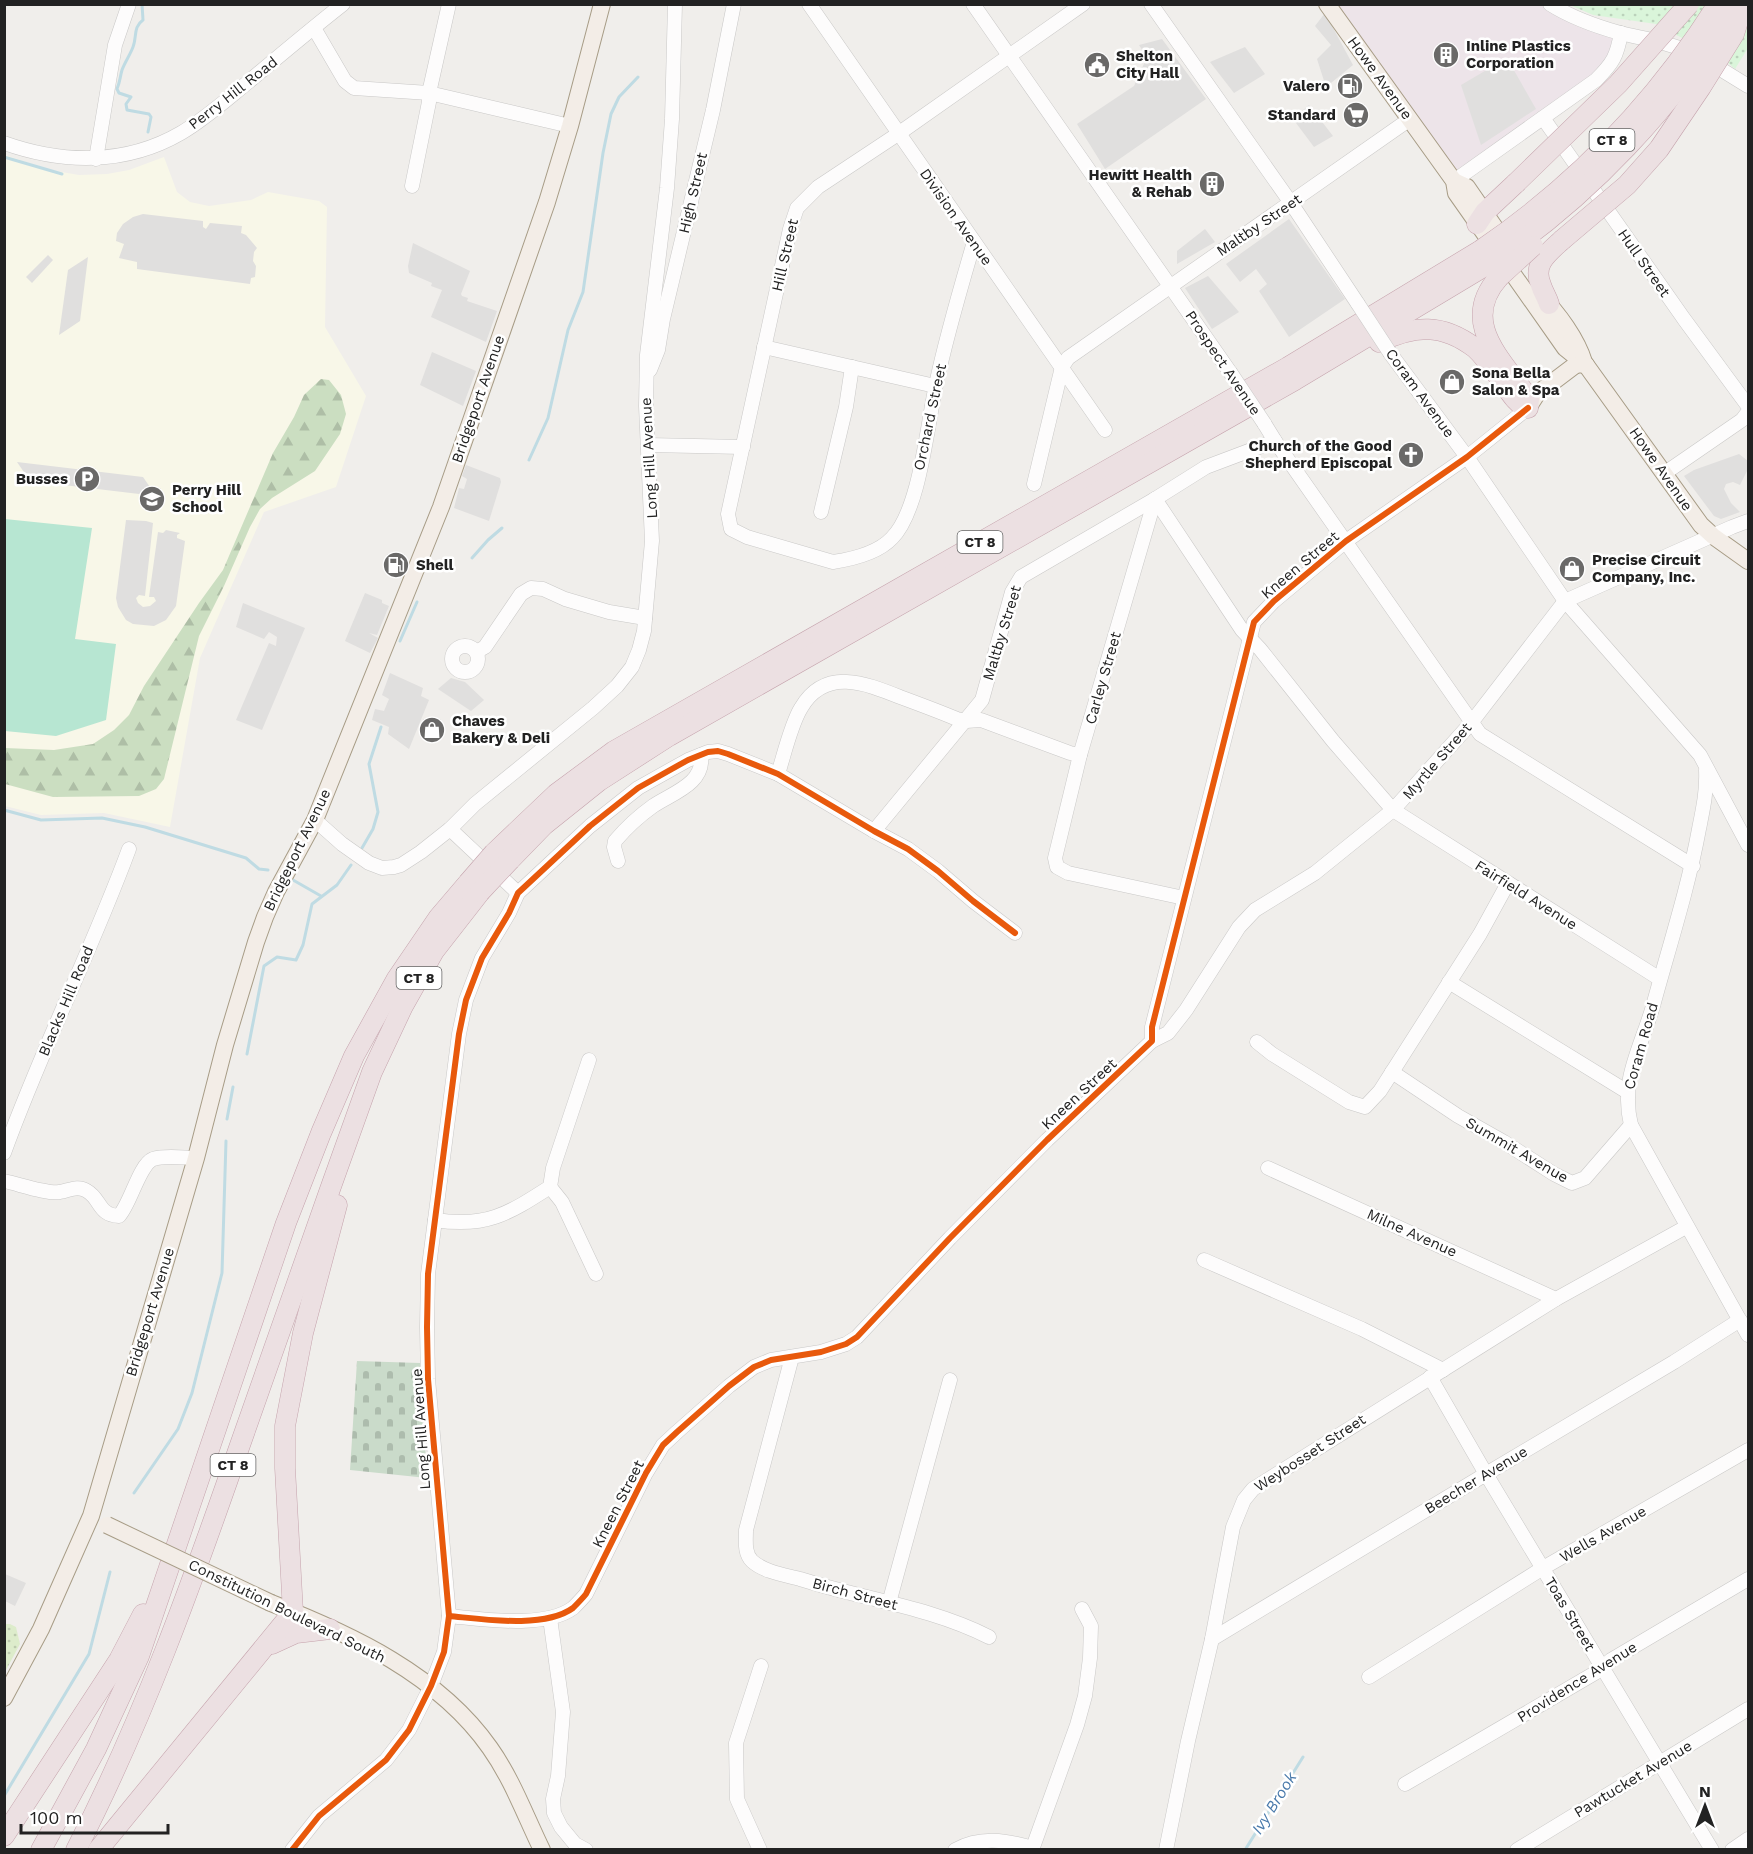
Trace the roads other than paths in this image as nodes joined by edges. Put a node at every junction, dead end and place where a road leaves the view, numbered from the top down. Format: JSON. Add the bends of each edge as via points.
{"nodes":[{"id":1,"x":129,"y":4,"type":"edge"},
{"id":2,"x":343,"y":4,"type":"edge"},
{"id":3,"x":449,"y":4,"type":"edge"},
{"id":4,"x":602,"y":4,"type":"edge"},
{"id":5,"x":675,"y":4,"type":"edge"},
{"id":6,"x":734,"y":4,"type":"edge"},
{"id":7,"x":809,"y":4,"type":"edge"},
{"id":8,"x":973,"y":4,"type":"edge"},
{"id":9,"x":1083,"y":4,"type":"edge"},
{"id":10,"x":1151,"y":4,"type":"edge"},
{"id":11,"x":1327,"y":4,"type":"edge"},
{"id":12,"x":1550,"y":4,"type":"edge"},
{"id":13,"x":1689,"y":4,"type":"edge"},
{"id":14,"x":1718,"y":4,"type":"edge"},
{"id":15,"x":1736,"y":4,"type":"edge"},
{"id":16,"x":1743,"y":4,"type":"edge"},
{"id":17,"x":314,"y":28,"type":"junction"},
{"id":18,"x":1621,"y":33,"type":"junction"},
{"id":19,"x":1009,"y":56,"type":"junction"},
{"id":20,"x":1749,"y":86,"type":"edge"},
{"id":21,"x":429,"y":93,"type":"junction"},
{"id":22,"x":1543,"y":118,"type":"junction"},
{"id":23,"x":1410,"y":119,"type":"junction"},
{"id":24,"x":570,"y":126,"type":"junction"},
{"id":25,"x":898,"y":134,"type":"junction"},
{"id":26,"x":4,"y":143,"type":"edge"},
{"id":27,"x":96,"y":159,"type":"junction"},
{"id":28,"x":1454,"y":181,"type":"junction"},
{"id":29,"x":412,"y":186,"type":"dead end"},
{"id":30,"x":1291,"y":203,"type":"junction"},
{"id":31,"x":1481,"y":218,"type":"junction"},
{"id":32,"x":974,"y":242,"type":"junction"},
{"id":33,"x":1490,"y":263,"type":"junction"},
{"id":34,"x":1170,"y":285,"type":"junction"},
{"id":35,"x":1549,"y":304,"type":"junction"},
{"id":36,"x":764,"y":347,"type":"junction"},
{"id":37,"x":1586,"y":365,"type":"junction"},
{"id":38,"x":1062,"y":366,"type":"junction"},
{"id":39,"x":852,"y":367,"type":"junction"},
{"id":40,"x":646,"y":380,"type":"junction"},
{"id":41,"x":1295,"y":380,"type":"junction"},
{"id":42,"x":935,"y":386,"type":"junction"},
{"id":43,"x":1749,"y":406,"type":"edge"},
{"id":44,"x":1528,"y":408,"type":"junction"},
{"id":45,"x":1749,"y":412,"type":"edge"},
{"id":46,"x":1105,"y":430,"type":"dead end"},
{"id":47,"x":1275,"y":441,"type":"junction"},
{"id":48,"x":648,"y":445,"type":"junction"},
{"id":49,"x":743,"y":447,"type":"junction"},
{"id":50,"x":1467,"y":457,"type":"junction"},
{"id":51,"x":1665,"y":473,"type":"junction"},
{"id":52,"x":1034,"y":484,"type":"dead end"},
{"id":53,"x":1155,"y":500,"type":"junction"},
{"id":54,"x":821,"y":512,"type":"dead end"},
{"id":55,"x":1749,"y":521,"type":"edge"},
{"id":56,"x":1713,"y":536,"type":"junction"},
{"id":57,"x":1346,"y":542,"type":"junction"},
{"id":58,"x":846,"y":561,"type":"joint"},
{"id":59,"x":1749,"y":561,"type":"edge"},
{"id":60,"x":1565,"y":601,"type":"junction"},
{"id":61,"x":645,"y":618,"type":"junction"},
{"id":62,"x":1249,"y":638,"type":"junction"},
{"id":63,"x":476,"y":652,"type":"dead end"},
{"id":64,"x":966,"y":721,"type":"junction"},
{"id":65,"x":1471,"y":723,"type":"junction"},
{"id":66,"x":701,"y":755,"type":"junction"},
{"id":67,"x":1080,"y":755,"type":"junction"},
{"id":68,"x":1706,"y":768,"type":"junction"},
{"id":69,"x":778,"y":774,"type":"junction"},
{"id":70,"x":1394,"y":810,"type":"junction"},
{"id":71,"x":315,"y":820,"type":"junction"},
{"id":72,"x":450,"y":829,"type":"junction"},
{"id":73,"x":874,"y":831,"type":"junction"},
{"id":74,"x":1749,"y":845,"type":"edge"},
{"id":75,"x":129,"y":849,"type":"dead end"},
{"id":76,"x":502,"y":857,"type":"junction"},
{"id":77,"x":618,"y":861,"type":"dead end"},
{"id":78,"x":1692,"y":866,"type":"junction"},
{"id":79,"x":1508,"y":883,"type":"junction"},
{"id":80,"x":474,"y":887,"type":"junction"},
{"id":81,"x":518,"y":893,"type":"junction"},
{"id":82,"x":1184,"y":898,"type":"junction"},
{"id":83,"x":1015,"y":933,"type":"dead end"},
{"id":84,"x":1659,"y":979,"type":"junction"},
{"id":85,"x":1449,"y":982,"type":"junction"},
{"id":86,"x":1152,"y":1041,"type":"junction"},
{"id":87,"x":1257,"y":1042,"type":"dead end"},
{"id":88,"x":589,"y":1060,"type":"dead end"},
{"id":89,"x":372,"y":1072,"type":"junction"},
{"id":90,"x":1392,"y":1072,"type":"junction"},
{"id":91,"x":1626,"y":1091,"type":"junction"},
{"id":92,"x":1631,"y":1125,"type":"junction"},
{"id":93,"x":4,"y":1153,"type":"edge"},
{"id":94,"x":196,"y":1158,"type":"junction"},
{"id":95,"x":1268,"y":1168,"type":"dead end"},
{"id":96,"x":4,"y":1181,"type":"edge"},
{"id":97,"x":550,"y":1187,"type":"junction"},
{"id":98,"x":435,"y":1220,"type":"junction"},
{"id":99,"x":1686,"y":1227,"type":"junction"},
{"id":100,"x":1204,"y":1260,"type":"dead end"},
{"id":101,"x":596,"y":1274,"type":"dead end"},
{"id":102,"x":1556,"y":1299,"type":"junction"},
{"id":103,"x":1740,"y":1320,"type":"junction"},
{"id":104,"x":1749,"y":1335,"type":"edge"},
{"id":105,"x":792,"y":1357,"type":"junction"},
{"id":106,"x":1443,"y":1370,"type":"junction"},
{"id":107,"x":1430,"y":1377,"type":"junction"},
{"id":108,"x":950,"y":1380,"type":"dead end"},
{"id":109,"x":1749,"y":1450,"type":"edge"},
{"id":110,"x":1486,"y":1473,"type":"junction"},
{"id":111,"x":91,"y":1516,"type":"junction"},
{"id":112,"x":178,"y":1541,"type":"junction"},
{"id":113,"x":1543,"y":1568,"type":"junction"},
{"id":114,"x":1749,"y":1579,"type":"edge"},
{"id":115,"x":889,"y":1603,"type":"junction"},
{"id":116,"x":1082,"y":1609,"type":"dead end"},
{"id":117,"x":293,"y":1612,"type":"junction"},
{"id":118,"x":448,"y":1616,"type":"junction"},
{"id":119,"x":549,"y":1618,"type":"junction"},
{"id":120,"x":330,"y":1629,"type":"junction"},
{"id":121,"x":989,"y":1637,"type":"dead end"},
{"id":122,"x":1212,"y":1639,"type":"junction"},
{"id":123,"x":264,"y":1649,"type":"junction"},
{"id":124,"x":761,"y":1666,"type":"dead end"},
{"id":125,"x":1602,"y":1667,"type":"junction"},
{"id":126,"x":1369,"y":1677,"type":"dead end"},
{"id":127,"x":431,"y":1686,"type":"junction"},
{"id":128,"x":4,"y":1698,"type":"edge"},
{"id":129,"x":1749,"y":1709,"type":"edge"},
{"id":130,"x":1659,"y":1762,"type":"junction"},
{"id":131,"x":1405,"y":1784,"type":"dead end"},
{"id":132,"x":4,"y":1836,"type":"edge"},
{"id":133,"x":1749,"y":1839,"type":"edge"},
{"id":134,"x":1032,"y":1849,"type":"edge"},
{"id":135,"x":41,"y":1850,"type":"edge"},
{"id":136,"x":76,"y":1850,"type":"edge"},
{"id":137,"x":98,"y":1850,"type":"edge"},
{"id":138,"x":292,"y":1850,"type":"edge"},
{"id":139,"x":542,"y":1850,"type":"edge"},
{"id":140,"x":586,"y":1850,"type":"edge"},
{"id":141,"x":760,"y":1850,"type":"edge"},
{"id":142,"x":955,"y":1850,"type":"edge"},
{"id":143,"x":1166,"y":1850,"type":"edge"},
{"id":144,"x":1517,"y":1850,"type":"edge"},
{"id":145,"x":1712,"y":1850,"type":"edge"},
{"id":146,"x":1732,"y":1850,"type":"edge"}],
"edges":[{"from":1,"to":27,"type":"street","via":[[115,45]]},
{"from":2,"to":17,"type":"street","name":"Perry Hill Road"},
{"from":3,"to":21,"type":"street"},
{"from":4,"to":24,"type":"main road","name":"Bridgeport Avenue"},
{"from":5,"to":40,"type":"street","name":"Long Hill Avenue","via":[[667,189],[648,332]]},
{"from":6,"to":40,"type":"street","name":"High Street","via":[[658,350]]},
{"from":7,"to":25,"type":"street","name":"Division Avenue"},
{"from":8,"to":19,"type":"street","name":"Prospect Avenue"},
{"from":9,"to":19,"type":"street","name":"Hill Street"},
{"from":10,"to":30,"type":"street","name":"Coram Avenue"},
{"from":11,"to":23,"type":"main road","name":"Howe Avenue"},
{"from":12,"to":18,"type":"street","via":[[1592,25]]},
{"from":13,"to":31,"type":"highway","bridge":true,"via":[[1610,92]]},
{"from":14,"to":33,"type":"highway","number":"CT 8","bridge":true,"via":[[1674,68],[1621,130]]},
{"from":15,"to":33,"type":"highway","number":"CT 8","bridge":true,"via":[[1701,57],[1606,168],[1587,198]]},
{"from":16,"to":35,"type":"highway","bridge":true,"via":[[1734,34],[1659,149],[1627,184],[1546,254],[1539,265],[1539,279]]},
{"from":17,"to":21,"type":"street","via":[[345,81],[354,88]]},
{"from":17,"to":27,"type":"street","name":"Perry Hill Road","via":[[181,133],[145,149]]},
{"from":18,"to":20,"type":"street","via":[[1673,44]]},
{"from":18,"to":22,"type":"street","via":[[1611,65]]},
{"from":19,"to":25,"type":"street","name":"Hill Street"},
{"from":19,"to":34,"type":"street","name":"Prospect Avenue"},
{"from":21,"to":24,"type":"street"},
{"from":21,"to":29,"type":"street"},
{"from":22,"to":28,"type":"street"},
{"from":22,"to":43,"type":"street","name":"Hull Street"},
{"from":23,"to":28,"type":"main road","name":"Howe Avenue"},
{"from":23,"to":30,"type":"street","name":"Maltby Street"},
{"from":24,"to":71,"type":"main road","name":"Bridgeport Avenue","via":[[441,507]]},
{"from":25,"to":32,"type":"street","name":"Division Avenue"},
{"from":25,"to":36,"type":"street","name":"Hill Street","via":[[818,188],[797,208]]},
{"from":26,"to":27,"type":"street","name":"Perry Hill Road","via":[[53,157]]},
{"from":28,"to":31,"type":"main road","name":"Howe Avenue","via":[[1467,187]]},
{"from":30,"to":34,"type":"street","name":"Maltby Street"},
{"from":30,"to":50,"type":"street","name":"Coram Avenue","bridge":true,"via":[[1390,353]]},
{"from":31,"to":35,"type":"main road","name":"Howe Avenue"},
{"from":31,"to":37,"type":"main road","name":"Howe Avenue","via":[[1565,348]]},
{"from":32,"to":38,"type":"street","name":"Division Avenue"},
{"from":32,"to":42,"type":"street","name":"Orchard Street"},
{"from":33,"to":41,"type":"highway","number":"CT 8"},
{"from":33,"to":44,"type":"highway","via":[[1483,303],[1484,331],[1529,399]]},
{"from":33,"to":76,"type":"highway","number":"CT 8","via":[[1288,367],[614,751],[556,794]]},
{"from":34,"to":38,"type":"street","name":"Maltby Street"},
{"from":34,"to":47,"type":"street","name":"Prospect Avenue","bridge":true},
{"from":35,"to":37,"type":"main road","name":"Howe Avenue"},
{"from":36,"to":39,"type":"street"},
{"from":36,"to":49,"type":"street","name":"Hill Street"},
{"from":37,"to":44,"type":"main road","name":"Kneen Street","via":[[1583,374],[1542,403]]},
{"from":37,"to":51,"type":"main road","name":"Howe Avenue"},
{"from":38,"to":46,"type":"street","name":"Division Avenue"},
{"from":38,"to":52,"type":"street"},
{"from":39,"to":42,"type":"street"},
{"from":39,"to":54,"type":"street"},
{"from":40,"to":48,"type":"street","name":"Long Hill Avenue"},
{"from":41,"to":44,"type":"highway","via":[[1402,332],[1430,328],[1476,349],[1515,399]]},
{"from":41,"to":76,"type":"highway","number":"CT 8","via":[[669,736],[599,781]]},
{"from":42,"to":58,"type":"street","name":"Orchard Street","via":[[925,447],[904,523],[892,539]]},
{"from":44,"to":50,"type":"street","name":"Kneen Street"},
{"from":45,"to":51,"type":"street"},
{"from":47,"to":53,"type":"street","name":"Maltby Street","via":[[1206,467]]},
{"from":47,"to":57,"type":"street","name":"Prospect Avenue"},
{"from":48,"to":49,"type":"street"},
{"from":48,"to":61,"type":"street","name":"Long Hill Avenue","via":[[652,541]]},
{"from":49,"to":58,"type":"street","name":"Hill Street","via":[[728,514],[731,529],[807,556]]},
{"from":50,"to":57,"type":"street","name":"Kneen Street"},
{"from":50,"to":60,"type":"street","name":"Coram Avenue"},
{"from":51,"to":56,"type":"main road","name":"Howe Avenue"},
{"from":53,"to":62,"type":"street"},
{"from":53,"to":64,"type":"street","name":"Maltby Street","via":[[1021,577],[1012,592],[982,699]]},
{"from":53,"to":67,"type":"street","name":"Carley Street"},
{"from":55,"to":56,"type":"street","name":"Myrtle Street"},
{"from":56,"to":59,"type":"main road","name":"Howe Avenue"},
{"from":56,"to":60,"type":"street","name":"Myrtle Street"},
{"from":57,"to":62,"type":"street","name":"Kneen Street","via":[[1258,617]]},
{"from":57,"to":65,"type":"street","name":"Prospect Avenue"},
{"from":60,"to":65,"type":"street","name":"Myrtle Street"},
{"from":60,"to":68,"type":"street","name":"Coram Avenue","via":[[1700,755]]},
{"from":61,"to":63,"type":"street","via":[[609,612],[543,588],[531,588],[521,594],[485,647]]},
{"from":61,"to":72,"type":"street","name":"Long Hill Avenue","via":[[639,651],[617,686]]},
{"from":62,"to":70,"type":"street","name":"Fairfield Avenue"},
{"from":62,"to":82,"type":"street","name":"Kneen Street"},
{"from":64,"to":67,"type":"street","via":[[981,720]]},
{"from":64,"to":69,"type":"street","via":[[859,682],[841,681],[809,696],[799,710]]},
{"from":64,"to":73,"type":"street","name":"Maltby Street"},
{"from":65,"to":70,"type":"street","name":"Myrtle Street"},
{"from":65,"to":78,"type":"street","name":"Prospect Avenue","via":[[1480,734]]},
{"from":66,"to":69,"type":"street","via":[[728,754]]},
{"from":66,"to":77,"type":"street","via":[[701,768],[695,778],[646,811],[615,841]]},
{"from":66,"to":81,"type":"street","via":[[638,788],[590,826]]},
{"from":67,"to":82,"type":"street","name":"Carley Street","via":[[1055,858],[1057,867],[1068,873]]},
{"from":68,"to":74,"type":"street","name":"Coram Avenue"},
{"from":68,"to":78,"type":"street","name":"Coram Road","via":[[1707,790]]},
{"from":69,"to":73,"type":"street"},
{"from":70,"to":79,"type":"street","name":"Fairfield Avenue"},
{"from":70,"to":86,"type":"street","name":"Myrtle Street","via":[[1315,873],[1255,910],[1239,927],[1168,1033]]},
{"from":71,"to":72,"type":"street","name":"Long Hill Avenue","via":[[342,844],[382,868],[409,860]]},
{"from":71,"to":94,"type":"main road","name":"Bridgeport Avenue","via":[[265,917],[228,1034]]},
{"from":72,"to":81,"type":"street"},
{"from":73,"to":83,"type":"street","via":[[938,870]]},
{"from":75,"to":93,"type":"street","name":"Blacks Hill Road"},
{"from":76,"to":80,"type":"highway","number":"CT 8","bridge":true},
{"from":78,"to":84,"type":"street","name":"Coram Road"},
{"from":79,"to":84,"type":"street","name":"Fairfield Avenue"},
{"from":79,"to":85,"type":"street"},
{"from":80,"to":89,"type":"highway","number":"CT 8","via":[[403,1006]]},
{"from":80,"to":112,"type":"highway","number":"CT 8","via":[[439,917],[402,971],[354,1056],[286,1224]]},
{"from":81,"to":98,"type":"street","name":"Long Hill Avenue","via":[[482,958],[466,1000]]},
{"from":82,"to":86,"type":"street","name":"Kneen Street","via":[[1152,1027]]},
{"from":84,"to":91,"type":"street","name":"Coram Road"},
{"from":85,"to":90,"type":"street"},
{"from":85,"to":91,"type":"street"},
{"from":86,"to":105,"type":"street","name":"Kneen Street","via":[[1016,1172],[857,1337],[822,1352]]},
{"from":87,"to":90,"type":"street","via":[[1357,1106],[1365,1107]]},
{"from":88,"to":97,"type":"street"},
{"from":89,"to":117,"type":"highway","via":[[303,1333],[285,1426]]},
{"from":89,"to":136,"type":"highway","number":"CT 8","via":[[184,1605]]},
{"from":90,"to":92,"type":"street","name":"Summit Avenue","via":[[1572,1183],[1585,1178]]},
{"from":91,"to":92,"type":"street","name":"Coram Road"},
{"from":92,"to":99,"type":"street","name":"Coram Road"},
{"from":94,"to":96,"type":"street","via":[[152,1159],[145,1165],[119,1216],[102,1209],[89,1191],[77,1188],[59,1192]]},
{"from":94,"to":111,"type":"main road","name":"Bridgeport Avenue"},
{"from":95,"to":102,"type":"street","name":"Milne Avenue"},
{"from":97,"to":98,"type":"street","via":[[487,1221]]},
{"from":97,"to":101,"type":"street","via":[[562,1202]]},
{"from":98,"to":118,"type":"street","name":"Long Hill Avenue","via":[[426,1327]]},
{"from":99,"to":102,"type":"street","name":"Weybosset Street"},
{"from":99,"to":103,"type":"street","name":"Coram Road"},
{"from":100,"to":106,"type":"street","via":[[1362,1329]]},
{"from":102,"to":106,"type":"street","name":"Weybosset Street"},
{"from":103,"to":104,"type":"street","name":"Coram Road"},
{"from":103,"to":110,"type":"street","name":"Beecher Avenue"},
{"from":105,"to":115,"type":"street","name":"Birch Street","via":[[746,1530],[746,1549],[752,1561],[769,1570]]},
{"from":105,"to":119,"type":"street","name":"Kneen Street","via":[[754,1367],[663,1445],[586,1594],[571,1609]]},
{"from":106,"to":107,"type":"street","name":"Weybosset Street"},
{"from":107,"to":110,"type":"street","name":"Toas Street"},
{"from":107,"to":122,"type":"street","name":"Weybosset Street","via":[[1253,1489],[1233,1527]]},
{"from":108,"to":115,"type":"street"},
{"from":109,"to":113,"type":"street","name":"Wells Avenue"},
{"from":110,"to":113,"type":"street","name":"Toas Street"},
{"from":110,"to":122,"type":"street","name":"Beecher Avenue"},
{"from":111,"to":117,"type":"main road","name":"Constitution Boulevard South","bridge":true},
{"from":111,"to":128,"type":"main road","name":"Bridgeport Avenue","via":[[41,1629]]},
{"from":112,"to":132,"type":"highway","via":[[119,1660]]},
{"from":112,"to":135,"type":"highway","number":"CT 8","via":[[140,1656],[96,1749]]},
{"from":113,"to":125,"type":"street","name":"Toas Street"},
{"from":113,"to":126,"type":"street","name":"Wells Avenue"},
{"from":114,"to":125,"type":"street","name":"Providence Avenue"},
{"from":115,"to":121,"type":"street","name":"Birch Street","via":[[968,1626]]},
{"from":116,"to":134,"type":"street","via":[[1091,1626],[1085,1696]]},
{"from":117,"to":120,"type":"main road","name":"Constitution Boulevard South"},
{"from":117,"to":123,"type":"highway"},
{"from":118,"to":119,"type":"street","name":"Kneen Street"},
{"from":118,"to":127,"type":"street","name":"Long Hill Avenue","via":[[444,1652]]},
{"from":119,"to":140,"type":"street","via":[[563,1712],[554,1813],[575,1844]]},
{"from":120,"to":123,"type":"highway","via":[[296,1633]]},
{"from":120,"to":127,"type":"main road","name":"Constitution Boulevard South"},
{"from":122,"to":143,"type":"street","name":"Weybosset Street"},
{"from":123,"to":137,"type":"highway"},
{"from":124,"to":141,"type":"street","via":[[736,1743],[736,1799]]},
{"from":125,"to":130,"type":"street","name":"Toas Street"},
{"from":125,"to":131,"type":"street","name":"Providence Avenue"},
{"from":127,"to":138,"type":"street","name":"Long Hill Avenue","via":[[410,1730],[386,1760],[319,1816]]},
{"from":127,"to":139,"type":"main road","name":"Constitution Boulevard South","via":[[488,1746],[504,1770]]},
{"from":129,"to":130,"type":"street","name":"Pawtucket Avenue"},
{"from":130,"to":144,"type":"street","name":"Pawtucket Avenue"},
{"from":130,"to":145,"type":"street","name":"Toas Street"},
{"from":133,"to":146,"type":"street"},
{"from":134,"to":142,"type":"street","via":[[1009,1841],[988,1840]]}]}
